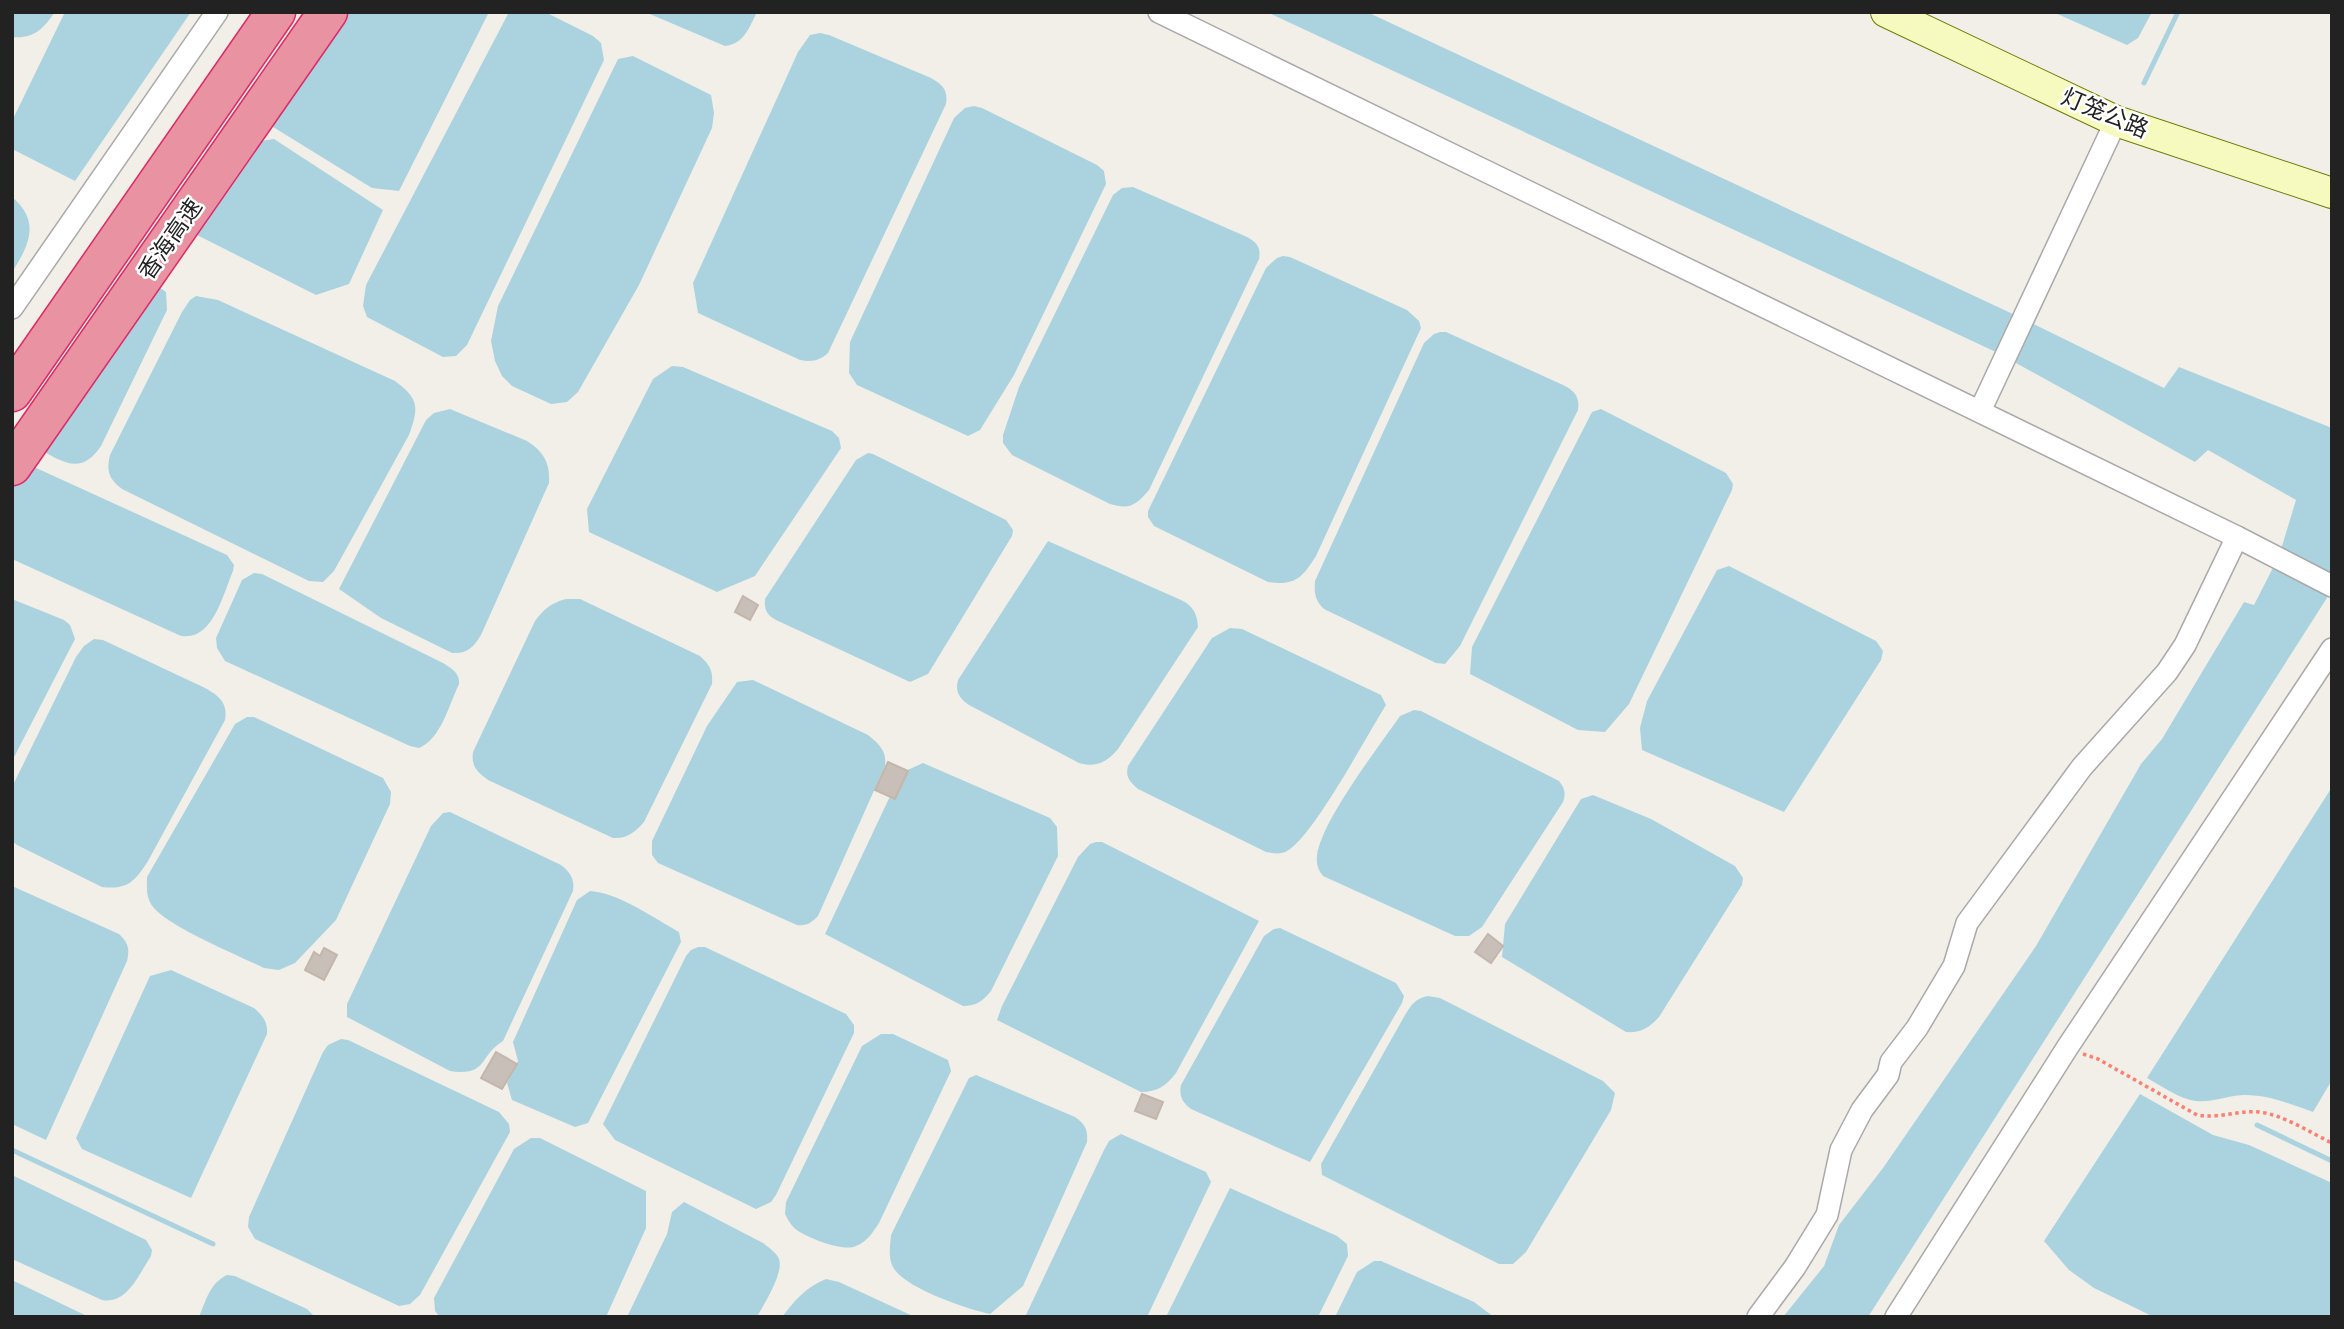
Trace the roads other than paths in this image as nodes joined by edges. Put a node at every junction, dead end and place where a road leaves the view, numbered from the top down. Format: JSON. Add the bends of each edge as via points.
{"nodes":[{"id":1,"x":217,"y":12,"type":"edge"},
{"id":2,"x":276,"y":12,"type":"edge"},
{"id":3,"x":328,"y":12,"type":"edge"},
{"id":4,"x":1159,"y":12,"type":"edge"},
{"id":5,"x":1886,"y":12,"type":"edge"},
{"id":6,"x":2116,"y":121,"type":"junction"},
{"id":7,"x":2332,"y":192,"type":"edge"},
{"id":8,"x":12,"y":308,"type":"edge"},
{"id":9,"x":12,"y":392,"type":"edge"},
{"id":10,"x":1980,"y":411,"type":"junction"},
{"id":11,"x":12,"y":466,"type":"edge"},
{"id":12,"x":2237,"y":537,"type":"junction"},
{"id":13,"x":2332,"y":586,"type":"edge"},
{"id":14,"x":2332,"y":649,"type":"edge"},
{"id":15,"x":1758,"y":1317,"type":"edge"},
{"id":16,"x":1896,"y":1317,"type":"edge"}],
"edges":[{"from":1,"to":8,"type":"street"},
{"from":2,"to":9,"type":"highway","name":"香海高速"},
{"from":3,"to":11,"type":"highway","name":"香海高速"},
{"from":4,"to":10,"type":"street"},
{"from":5,"to":6,"type":"street","name":"灯笼公路"},
{"from":6,"to":7,"type":"street","name":"灯笼公路"},
{"from":6,"to":10,"type":"street"},
{"from":10,"to":12,"type":"street"},
{"from":12,"to":13,"type":"street"},
{"from":12,"to":15,"type":"street","via":[[2167,673],[2082,767],[1967,923],[1954,966],[1841,1150],[1827,1215]]},
{"from":14,"to":16,"type":"street","via":[[2067,1048]]}]}
